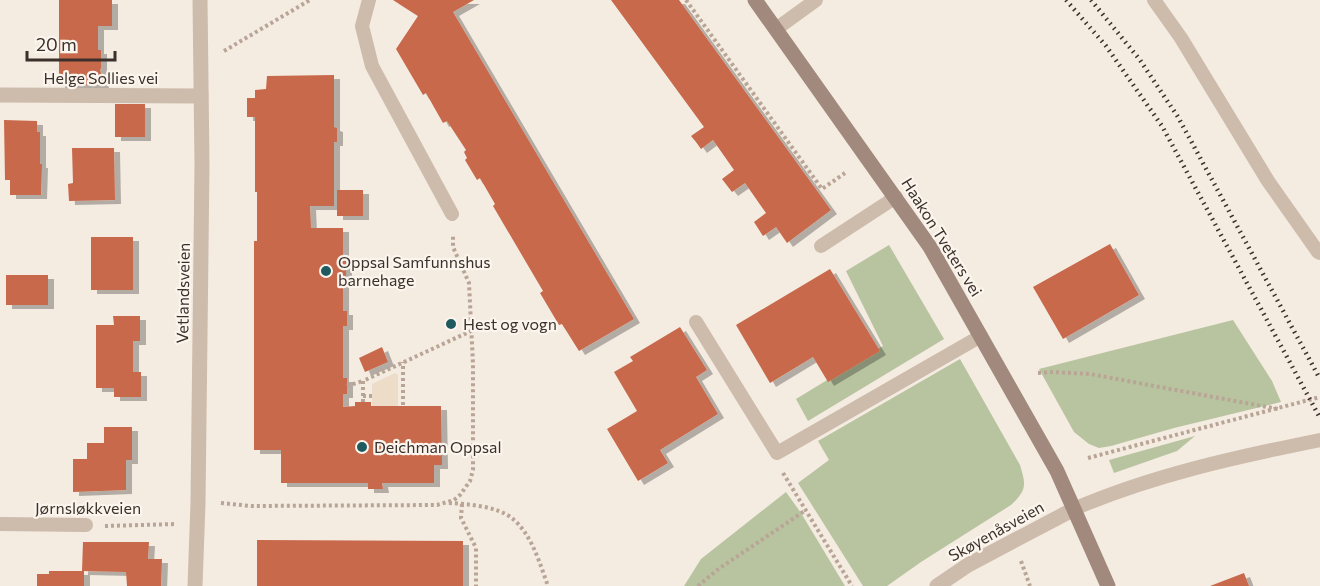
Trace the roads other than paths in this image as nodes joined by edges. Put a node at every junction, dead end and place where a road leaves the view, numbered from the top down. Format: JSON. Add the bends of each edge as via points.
{"nodes":[{"id":1,"x":200,"y":0,"type":"edge"},
{"id":2,"x":369,"y":0,"type":"edge"},
{"id":3,"x":754,"y":0,"type":"edge"},
{"id":4,"x":816,"y":0,"type":"edge"},
{"id":5,"x":1154,"y":0,"type":"edge"},
{"id":6,"x":776,"y":29,"type":"junction"},
{"id":7,"x":0,"y":95,"type":"edge"},
{"id":8,"x":201,"y":96,"type":"junction"},
{"id":9,"x":896,"y":197,"type":"junction"},
{"id":10,"x":452,"y":214,"type":"road end"},
{"id":11,"x":821,"y":246,"type":"dead end"},
{"id":12,"x":1320,"y":253,"type":"edge"},
{"id":13,"x":696,"y":322,"type":"dead end"},
{"id":14,"x":981,"y":336,"type":"junction"},
{"id":15,"x":1320,"y":440,"type":"edge"},
{"id":16,"x":1074,"y":509,"type":"junction"},
{"id":17,"x":0,"y":524,"type":"edge"},
{"id":18,"x":86,"y":525,"type":"road end"},
{"id":19,"x":195,"y":586,"type":"edge"},
{"id":20,"x":937,"y":586,"type":"edge"},
{"id":21,"x":1108,"y":586,"type":"edge"}],
"edges":[{"from":1,"to":8,"type":"street","name":"Vetlandsveien"},
{"from":2,"to":10,"type":"lane","via":[[362,26],[372,66]]},
{"from":3,"to":6,"type":"street","name":"Haakon Tveters vei"},
{"from":4,"to":6,"type":"lane"},
{"from":5,"to":12,"type":"lane","via":[[1269,181]]},
{"from":6,"to":9,"type":"street","name":"Haakon Tveters vei"},
{"from":7,"to":8,"type":"street","name":"Helge Sollies vei"},
{"from":8,"to":19,"type":"street","name":"Vetlandsveien"},
{"from":9,"to":11,"type":"lane"},
{"from":9,"to":14,"type":"street","name":"Haakon Tveters vei"},
{"from":13,"to":14,"type":"lane","via":[[777,453]]},
{"from":14,"to":16,"type":"street","name":"Haakon Tveters vei","via":[[1057,471]]},
{"from":15,"to":16,"type":"lane","via":[[1223,460],[1143,483]]},
{"from":16,"to":20,"type":"street","name":"Skøyenåsveien","via":[[968,565]]},
{"from":16,"to":21,"type":"street","name":"Haakon Tveters vei"},
{"from":17,"to":18,"type":"lane","name":"Jørnsløkkveien"}]}
